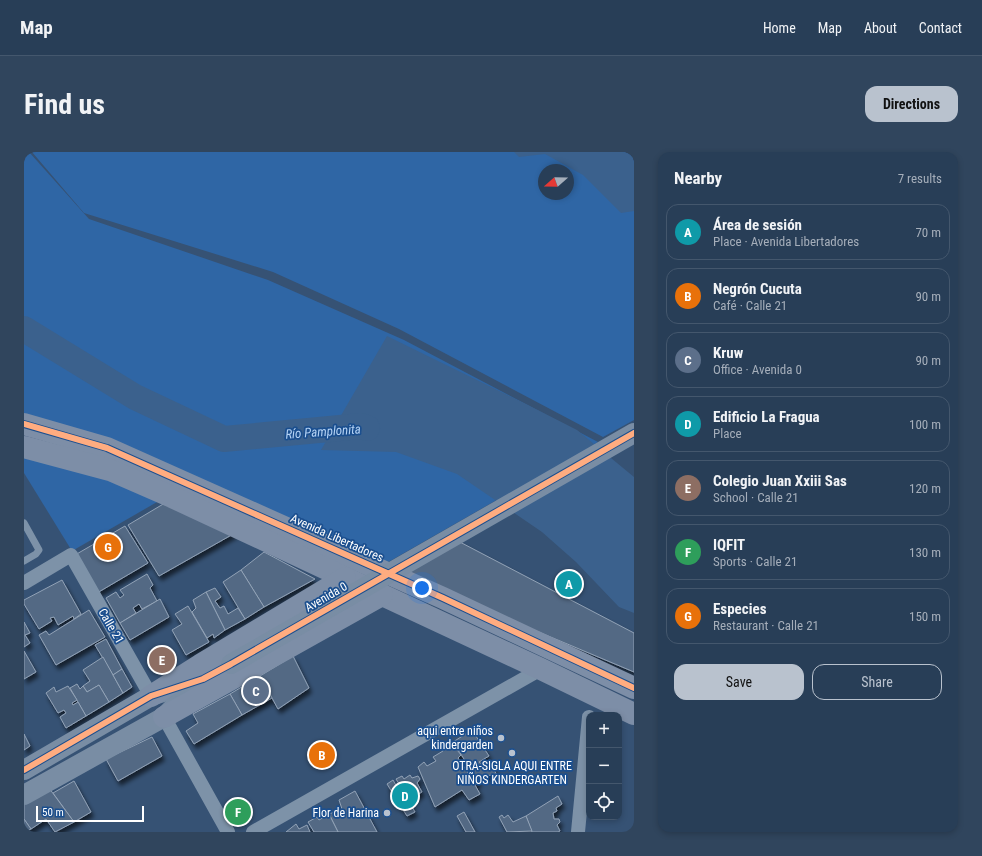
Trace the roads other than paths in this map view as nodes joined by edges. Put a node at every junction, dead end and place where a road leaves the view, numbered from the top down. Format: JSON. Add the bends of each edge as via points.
{"nodes":[{"id":1,"x":24,"y":424,"type":"edge"},
{"id":2,"x":634,"y":433,"type":"edge"},
{"id":3,"x":24,"y":447,"type":"edge"},
{"id":4,"x":24,"y":523,"type":"edge"},
{"id":5,"x":24,"y":561,"type":"edge"},
{"id":6,"x":345,"y":578,"type":"junction"},
{"id":7,"x":24,"y":582,"type":"edge"},
{"id":8,"x":382,"y":595,"type":"junction"},
{"id":9,"x":541,"y":669,"type":"junction"},
{"id":10,"x":203,"y":679,"type":"junction"},
{"id":11,"x":634,"y":688,"type":"edge"},
{"id":12,"x":591,"y":693,"type":"junction"},
{"id":13,"x":151,"y":696,"type":"junction"},
{"id":14,"x":589,"y":712,"type":"edge"},
{"id":15,"x":634,"y":714,"type":"edge"},
{"id":16,"x":164,"y":717,"type":"junction"},
{"id":17,"x":586,"y":748,"type":"edge"},
{"id":18,"x":24,"y":770,"type":"edge"},
{"id":19,"x":24,"y":794,"type":"edge"},
{"id":20,"x":228,"y":832,"type":"edge"},
{"id":21,"x":253,"y":832,"type":"edge"},
{"id":22,"x":578,"y":832,"type":"edge"}],
"edges":[{"from":1,"to":11,"type":"main road","name":"Avenida Libertadores","via":[[108,448],[437,595]]},
{"from":2,"to":10,"type":"street","name":"Avenida 0","bridge":true},
{"from":3,"to":6,"type":"main road","via":[[110,470]]},
{"from":4,"to":5,"type":"lane","via":[[39,550]]},
{"from":6,"to":8,"type":"main road"},
{"from":6,"to":13,"type":"main road"},
{"from":7,"to":13,"type":"street","name":"Calle 21","via":[[71,555]]},
{"from":8,"to":9,"type":"main road"},
{"from":8,"to":16,"type":"main road"},
{"from":9,"to":12,"type":"main road"},
{"from":9,"to":21,"type":"street"},
{"from":10,"to":13,"type":"street","name":"Avenida 0"},
{"from":10,"to":16,"type":"street","name":"Avenida 0"},
{"from":12,"to":14,"type":"street"},
{"from":12,"to":15,"type":"main road"},
{"from":13,"to":18,"type":"street","name":"Avenida 0"},
{"from":16,"to":19,"type":"street","name":"Avenida 0"},
{"from":16,"to":20,"type":"street"},
{"from":17,"to":22,"type":"street"}]}
